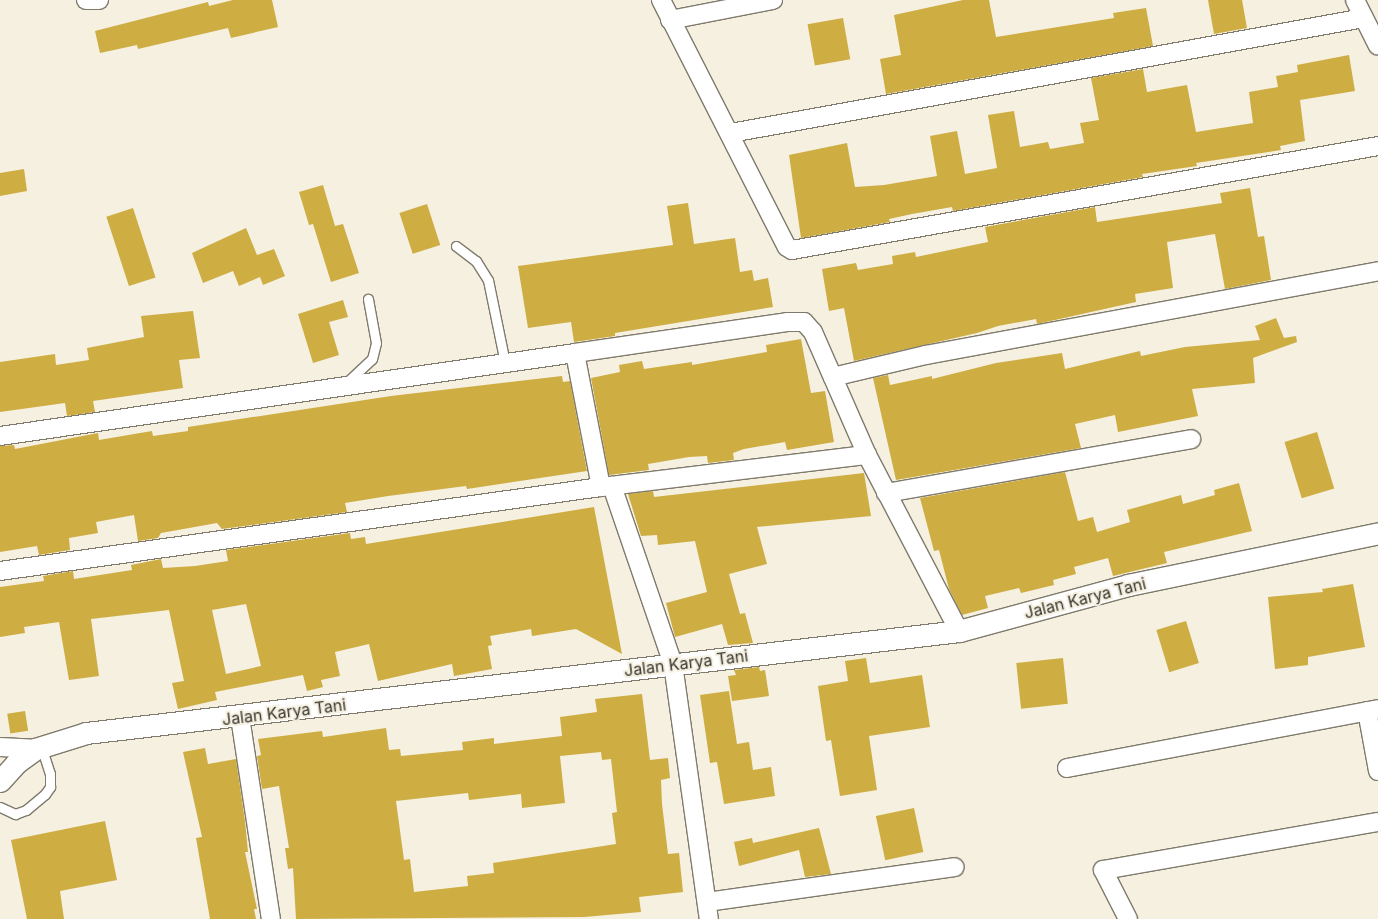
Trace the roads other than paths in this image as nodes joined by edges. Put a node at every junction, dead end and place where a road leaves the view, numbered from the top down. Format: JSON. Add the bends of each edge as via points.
{"nodes":[{"id":1,"x":86,"y":0,"type":"edge"},
{"id":2,"x":99,"y":0,"type":"edge"},
{"id":3,"x":661,"y":0,"type":"edge"},
{"id":4,"x":773,"y":0,"type":"edge"},
{"id":5,"x":1355,"y":0,"type":"edge"},
{"id":6,"x":1364,"y":18,"type":"junction"},
{"id":7,"x":670,"y":20,"type":"junction"},
{"id":8,"x":1378,"y":46,"type":"edge"},
{"id":9,"x":731,"y":133,"type":"junction"},
{"id":10,"x":1378,"y":146,"type":"edge"},
{"id":11,"x":456,"y":246,"type":"dead end"},
{"id":12,"x":1378,"y":271,"type":"edge"},
{"id":13,"x":368,"y":299,"type":"dead end"},
{"id":14,"x":575,"y":353,"type":"junction"},
{"id":15,"x":505,"y":363,"type":"junction"},
{"id":16,"x":833,"y":377,"type":"junction"},
{"id":17,"x":341,"y":387,"type":"junction"},
{"id":18,"x":0,"y":436,"type":"edge"},
{"id":19,"x":1192,"y":439,"type":"dead end"},
{"id":20,"x":867,"y":455,"type":"junction"},
{"id":21,"x":606,"y":487,"type":"junction"},
{"id":22,"x":886,"y":493,"type":"junction"},
{"id":23,"x":1378,"y":532,"type":"edge"},
{"id":24,"x":0,"y":571,"type":"edge"},
{"id":25,"x":959,"y":631,"type":"junction"},
{"id":26,"x":673,"y":664,"type":"junction"},
{"id":27,"x":1372,"y":710,"type":"edge"},
{"id":28,"x":240,"y":717,"type":"junction"},
{"id":29,"x":0,"y":747,"type":"edge"},
{"id":30,"x":38,"y":748,"type":"junction"},
{"id":31,"x":1067,"y":768,"type":"dead end"},
{"id":32,"x":1378,"y":771,"type":"edge"},
{"id":33,"x":0,"y":781,"type":"edge"},
{"id":34,"x":0,"y":807,"type":"edge"},
{"id":35,"x":1378,"y":822,"type":"edge"},
{"id":36,"x":954,"y":867,"type":"dead end"},
{"id":37,"x":708,"y":915,"type":"edge"},
{"id":38,"x":271,"y":919,"type":"edge"},
{"id":39,"x":1128,"y":919,"type":"edge"}],
"edges":[{"from":1,"to":2,"type":"street"},
{"from":3,"to":7,"type":"street"},
{"from":4,"to":7,"type":"street"},
{"from":5,"to":6,"type":"street"},
{"from":6,"to":8,"type":"street"},
{"from":6,"to":9,"type":"street"},
{"from":7,"to":9,"type":"street"},
{"from":9,"to":10,"type":"street","via":[[787,247],[799,250]]},
{"from":11,"to":15,"type":"lane","via":[[476,262],[488,280]]},
{"from":12,"to":16,"type":"street","via":[[944,352]]},
{"from":13,"to":17,"type":"lane","via":[[376,337],[372,359]]},
{"from":14,"to":15,"type":"street"},
{"from":14,"to":16,"type":"street","via":[[797,321],[813,332]]},
{"from":14,"to":21,"type":"street"},
{"from":15,"to":17,"type":"street"},
{"from":16,"to":20,"type":"street"},
{"from":17,"to":18,"type":"street"},
{"from":19,"to":22,"type":"street"},
{"from":20,"to":21,"type":"street"},
{"from":20,"to":22,"type":"street"},
{"from":21,"to":24,"type":"street"},
{"from":21,"to":26,"type":"street"},
{"from":22,"to":25,"type":"street"},
{"from":23,"to":25,"type":"street","name":"Jalan Karya Tani","via":[[1128,585]]},
{"from":25,"to":26,"type":"street","name":"Jalan Karya Tani"},
{"from":26,"to":28,"type":"street","name":"Jalan Karya Tani"},
{"from":26,"to":37,"type":"street"},
{"from":27,"to":31,"type":"street"},
{"from":27,"to":32,"type":"street"},
{"from":28,"to":30,"type":"street","name":"Jalan Karya Tani","via":[[86,733]]},
{"from":28,"to":38,"type":"street"},
{"from":29,"to":30,"type":"street"},
{"from":30,"to":33,"type":"street","name":"Jalan Karya Tani","via":[[16,763]]},
{"from":30,"to":34,"type":"lane","via":[[50,774],[50,787],[26,810],[15,814]]},
{"from":35,"to":39,"type":"street","via":[[1103,870]]},
{"from":36,"to":37,"type":"street"}]}
